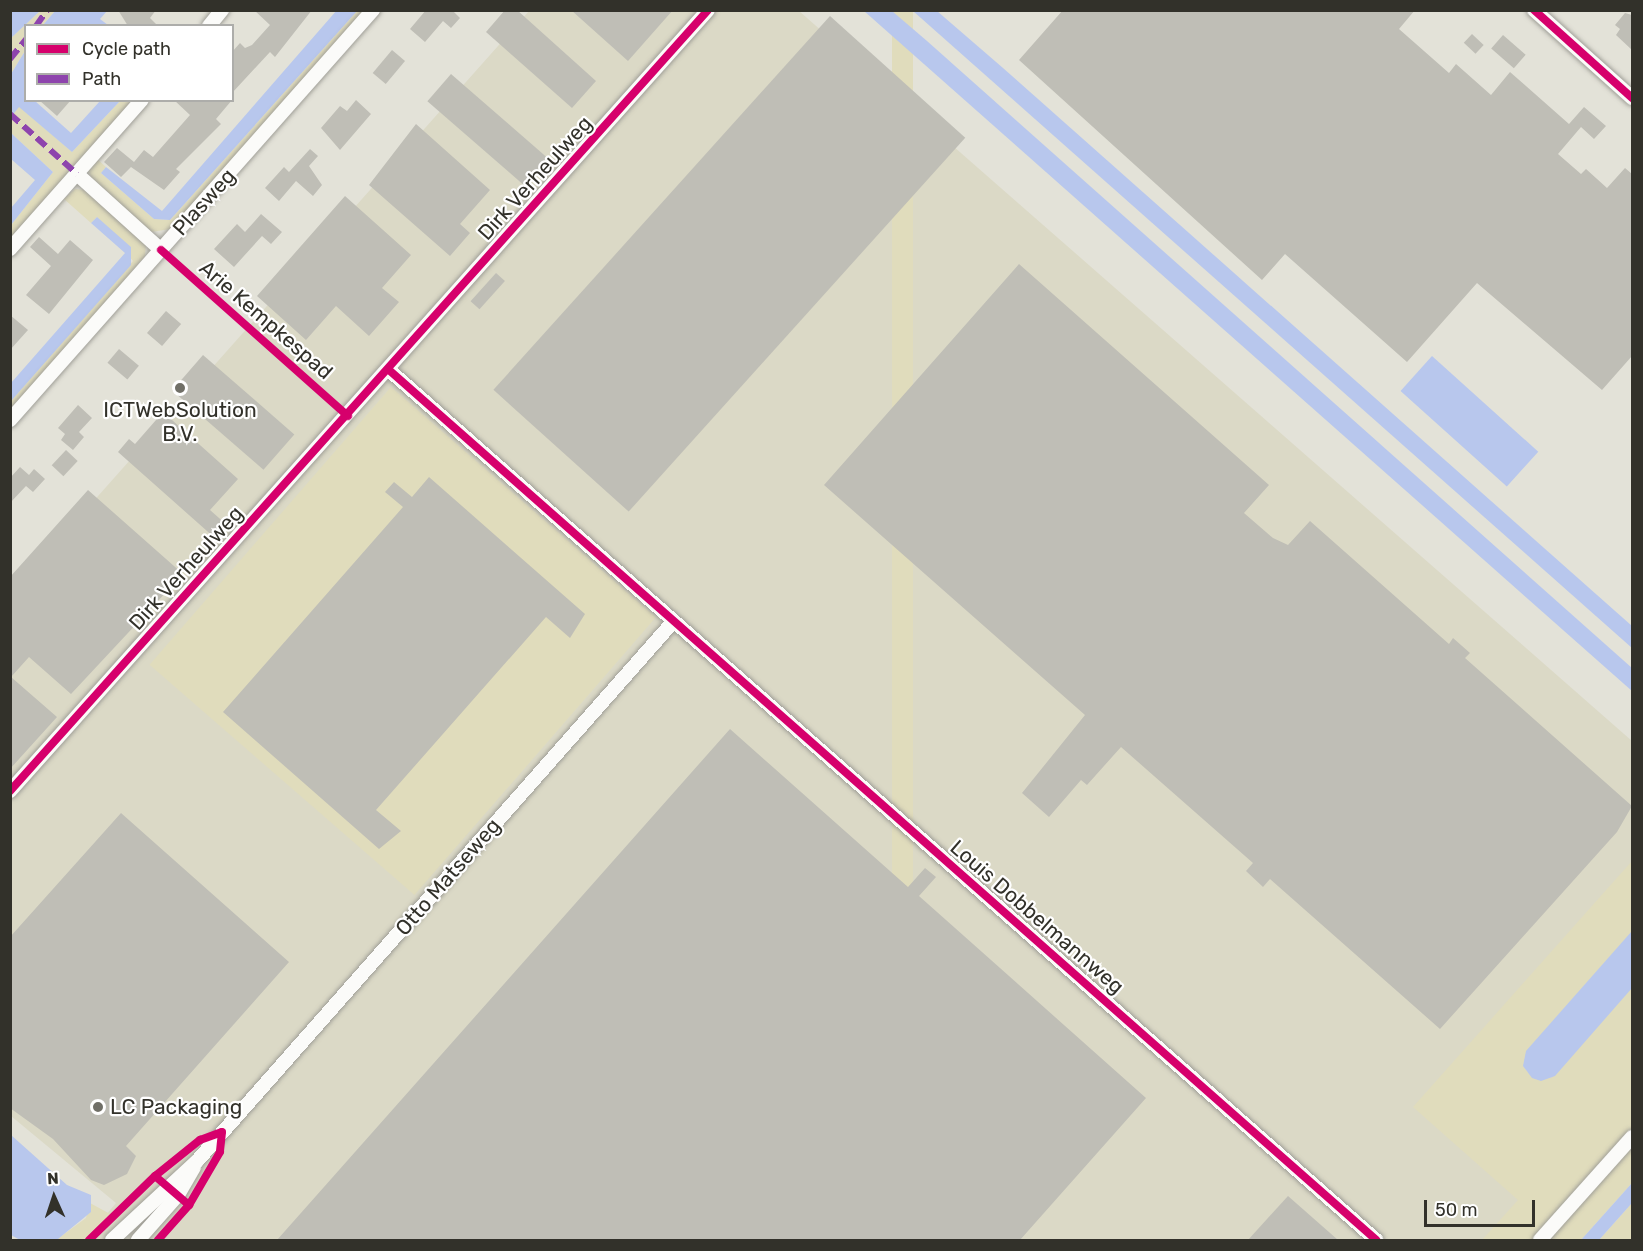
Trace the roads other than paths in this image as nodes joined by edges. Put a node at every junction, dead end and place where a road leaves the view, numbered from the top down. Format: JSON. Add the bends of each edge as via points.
{"nodes":[{"id":1,"x":222,"y":10,"type":"edge"},
{"id":2,"x":373,"y":10,"type":"edge"},
{"id":3,"x":708,"y":10,"type":"edge"},
{"id":4,"x":1534,"y":10,"type":"edge"},
{"id":5,"x":210,"y":24,"type":"edge"},
{"id":6,"x":1632,"y":98,"type":"edge"},
{"id":7,"x":140,"y":102,"type":"edge"},
{"id":8,"x":77,"y":174,"type":"junction"},
{"id":9,"x":10,"y":249,"type":"edge"},
{"id":10,"x":160,"y":250,"type":"junction"},
{"id":11,"x":389,"y":370,"type":"junction"},
{"id":12,"x":10,"y":420,"type":"edge"},
{"id":13,"x":673,"y":622,"type":"junction"},
{"id":14,"x":10,"y":791,"type":"edge"},
{"id":15,"x":1632,"y":1137,"type":"edge"},
{"id":16,"x":198,"y":1160,"type":"junction"},
{"id":17,"x":112,"y":1240,"type":"edge"},
{"id":18,"x":138,"y":1240,"type":"edge"},
{"id":19,"x":1376,"y":1240,"type":"edge"},
{"id":20,"x":1540,"y":1240,"type":"edge"}],
"edges":[{"from":1,"to":5,"type":"street"},
{"from":2,"to":10,"type":"street","name":"Plasweg"},
{"from":3,"to":11,"type":"street","name":"Dirk Verheulweg"},
{"from":4,"to":6,"type":"street"},
{"from":7,"to":8,"type":"street"},
{"from":8,"to":9,"type":"street"},
{"from":8,"to":10,"type":"street"},
{"from":10,"to":12,"type":"street","name":"Plasweg"},
{"from":11,"to":13,"type":"street"},
{"from":11,"to":14,"type":"street","name":"Dirk Verheulweg"},
{"from":13,"to":16,"type":"street","name":"Otto Matseweg"},
{"from":13,"to":19,"type":"street","name":"Louis Dobbelmannweg"},
{"from":15,"to":20,"type":"street"},
{"from":16,"to":17,"type":"street","name":"Otto Matseweg"},
{"from":16,"to":18,"type":"street","name":"Otto Matseweg","via":[[178,1195]]}]}
